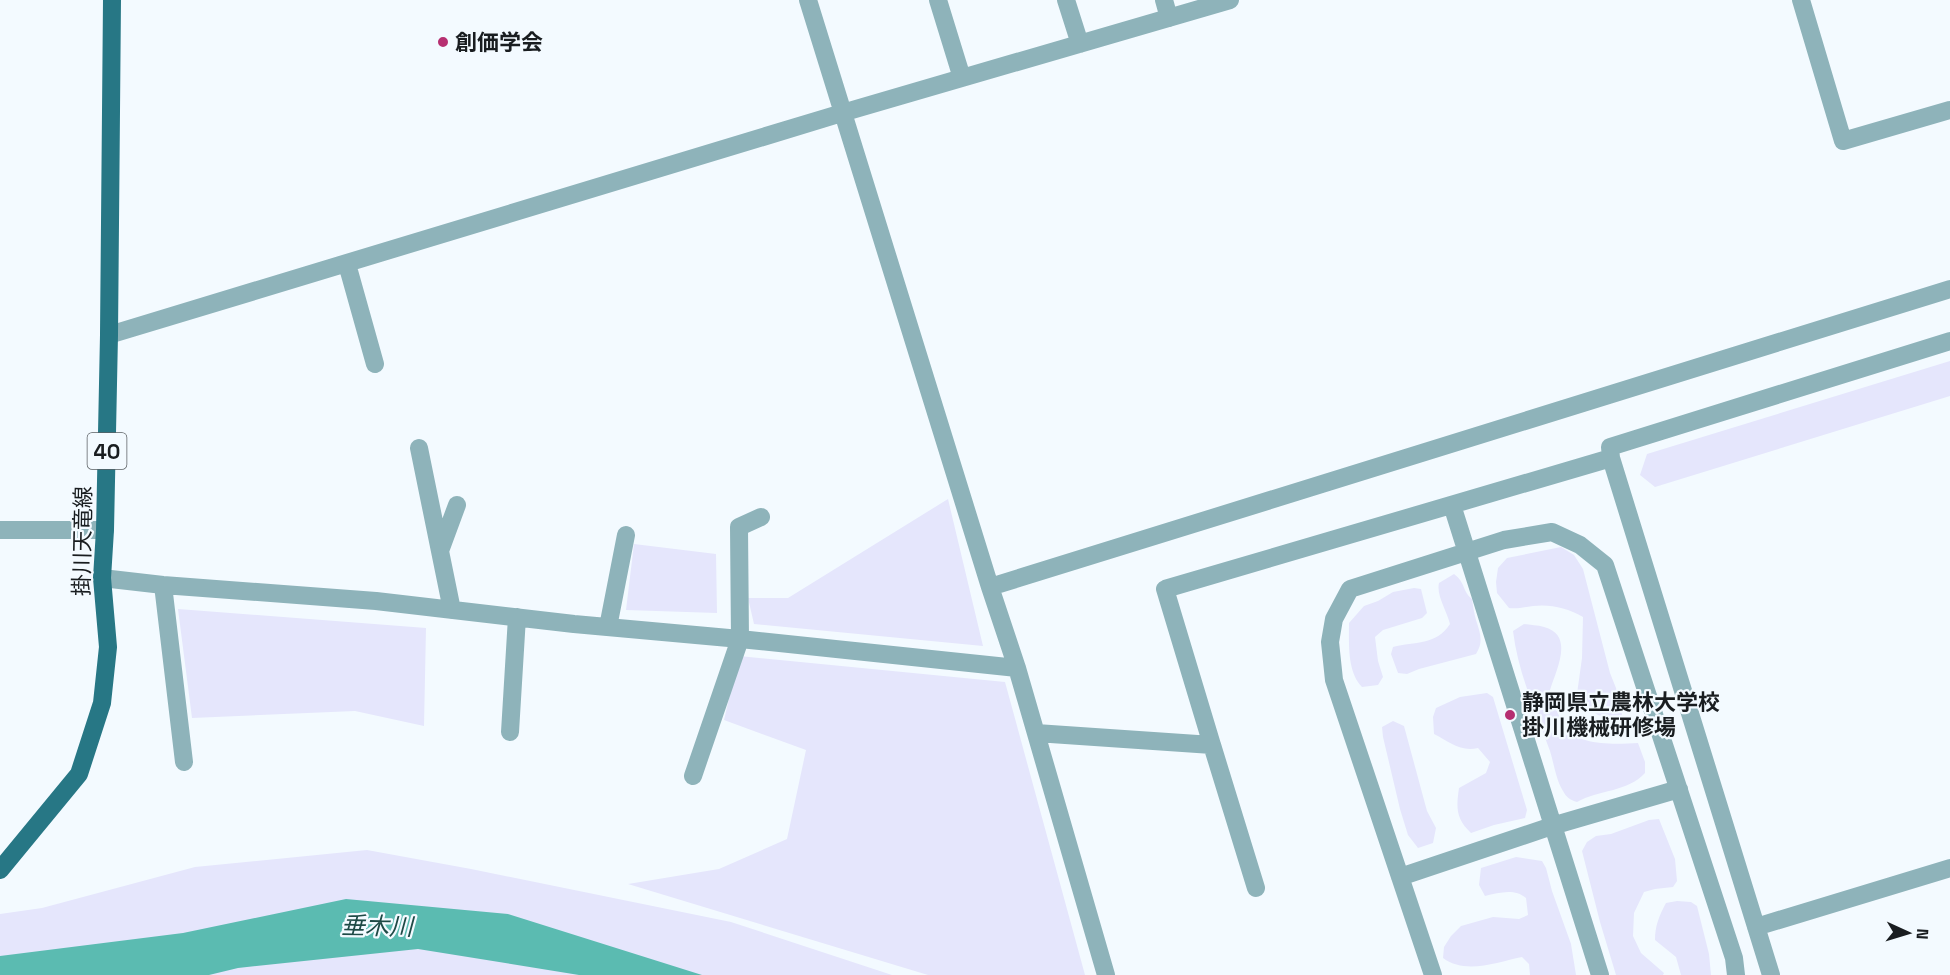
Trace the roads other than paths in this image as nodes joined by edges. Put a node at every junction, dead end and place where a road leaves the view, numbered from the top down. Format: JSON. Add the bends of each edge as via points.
{"nodes":[{"id":1,"x":112,"y":0,"type":"edge"},
{"id":2,"x":808,"y":0,"type":"edge"},
{"id":3,"x":938,"y":0,"type":"edge"},
{"id":4,"x":1066,"y":0,"type":"edge"},
{"id":5,"x":1164,"y":0,"type":"edge"},
{"id":6,"x":1230,"y":0,"type":"edge"},
{"id":7,"x":1801,"y":0,"type":"edge"},
{"id":8,"x":1169,"y":18,"type":"junction"},
{"id":9,"x":1080,"y":44,"type":"junction"},
{"id":10,"x":962,"y":78,"type":"junction"},
{"id":11,"x":1950,"y":110,"type":"edge"},
{"id":12,"x":842,"y":113,"type":"junction"},
{"id":13,"x":347,"y":264,"type":"junction"},
{"id":14,"x":1950,"y":288,"type":"edge"},
{"id":15,"x":109,"y":335,"type":"junction"},
{"id":16,"x":1950,"y":341,"type":"edge"},
{"id":17,"x":375,"y":364,"type":"dead end"},
{"id":18,"x":419,"y":448,"type":"dead end"},
{"id":19,"x":1611,"y":458,"type":"junction"},
{"id":20,"x":457,"y":505,"type":"dead end"},
{"id":21,"x":1452,"y":505,"type":"junction"},
{"id":22,"x":761,"y":517,"type":"dead end"},
{"id":23,"x":0,"y":530,"type":"edge"},
{"id":24,"x":105,"y":530,"type":"junction"},
{"id":25,"x":626,"y":535,"type":"dead end"},
{"id":26,"x":440,"y":551,"type":"junction"},
{"id":27,"x":1466,"y":551,"type":"junction"},
{"id":28,"x":102,"y":578,"type":"junction"},
{"id":29,"x":163,"y":585,"type":"junction"},
{"id":30,"x":990,"y":587,"type":"junction"},
{"id":31,"x":452,"y":610,"type":"junction"},
{"id":32,"x":517,"y":617,"type":"junction"},
{"id":33,"x":608,"y":627,"type":"junction"},
{"id":34,"x":740,"y":639,"type":"junction"},
{"id":35,"x":1017,"y":668,"type":"junction"},
{"id":36,"x":510,"y":732,"type":"dead end"},
{"id":37,"x":1036,"y":733,"type":"junction"},
{"id":38,"x":1212,"y":745,"type":"junction"},
{"id":39,"x":184,"y":762,"type":"dead end"},
{"id":40,"x":693,"y":776,"type":"dead end"},
{"id":41,"x":1679,"y":789,"type":"junction"},
{"id":42,"x":1552,"y":826,"type":"junction"},
{"id":43,"x":1950,"y":868,"type":"edge"},
{"id":44,"x":0,"y":870,"type":"edge"},
{"id":45,"x":1400,"y":877,"type":"junction"},
{"id":46,"x":1256,"y":888,"type":"dead end"},
{"id":47,"x":1756,"y":927,"type":"junction"},
{"id":48,"x":1106,"y":975,"type":"edge"},
{"id":49,"x":1433,"y":975,"type":"edge"},
{"id":50,"x":1600,"y":975,"type":"edge"},
{"id":51,"x":1736,"y":975,"type":"edge"},
{"id":52,"x":1771,"y":975,"type":"edge"}],
"edges":[{"from":1,"to":15,"type":"main road","name":"掛川天竜線","number":"40"},
{"from":2,"to":12,"type":"street"},
{"from":3,"to":10,"type":"street"},
{"from":4,"to":9,"type":"street"},
{"from":5,"to":8,"type":"street"},
{"from":6,"to":8,"type":"street"},
{"from":7,"to":11,"type":"street","via":[[1843,141]]},
{"from":8,"to":9,"type":"street"},
{"from":9,"to":10,"type":"street"},
{"from":10,"to":12,"type":"street"},
{"from":12,"to":13,"type":"street"},
{"from":12,"to":30,"type":"street"},
{"from":13,"to":15,"type":"street"},
{"from":13,"to":17,"type":"street"},
{"from":14,"to":30,"type":"street"},
{"from":15,"to":24,"type":"main road","name":"掛川天竜線","number":"40"},
{"from":16,"to":19,"type":"street","via":[[1610,447]]},
{"from":18,"to":26,"type":"street"},
{"from":19,"to":21,"type":"street"},
{"from":19,"to":47,"type":"street"},
{"from":20,"to":26,"type":"street"},
{"from":21,"to":27,"type":"street"},
{"from":21,"to":38,"type":"street","via":[[1166,589]]},
{"from":22,"to":34,"type":"street","via":[[739,527]]},
{"from":23,"to":24,"type":"street"},
{"from":24,"to":28,"type":"main road","name":"掛川天竜線","number":"40"},
{"from":25,"to":33,"type":"street"},
{"from":26,"to":31,"type":"street"},
{"from":27,"to":41,"type":"street","via":[[1552,532],[1580,545],[1605,565]]},
{"from":27,"to":42,"type":"street"},
{"from":27,"to":45,"type":"street","via":[[1350,589],[1334,619],[1330,642],[1334,680]]},
{"from":28,"to":29,"type":"street"},
{"from":28,"to":44,"type":"main road","name":"掛川天竜線","number":"40","via":[[108,646],[102,703],[79,774]]},
{"from":29,"to":31,"type":"street"},
{"from":29,"to":39,"type":"street"},
{"from":30,"to":35,"type":"street"},
{"from":31,"to":32,"type":"street"},
{"from":32,"to":33,"type":"street"},
{"from":32,"to":36,"type":"street"},
{"from":33,"to":34,"type":"street"},
{"from":34,"to":35,"type":"street"},
{"from":34,"to":40,"type":"street"},
{"from":35,"to":37,"type":"street"},
{"from":37,"to":38,"type":"street"},
{"from":37,"to":48,"type":"street"},
{"from":38,"to":46,"type":"street"},
{"from":41,"to":42,"type":"street"},
{"from":41,"to":51,"type":"street","via":[[1734,958]]},
{"from":42,"to":45,"type":"street"},
{"from":42,"to":50,"type":"street"},
{"from":43,"to":47,"type":"street"},
{"from":45,"to":49,"type":"street"},
{"from":47,"to":52,"type":"street"}]}
